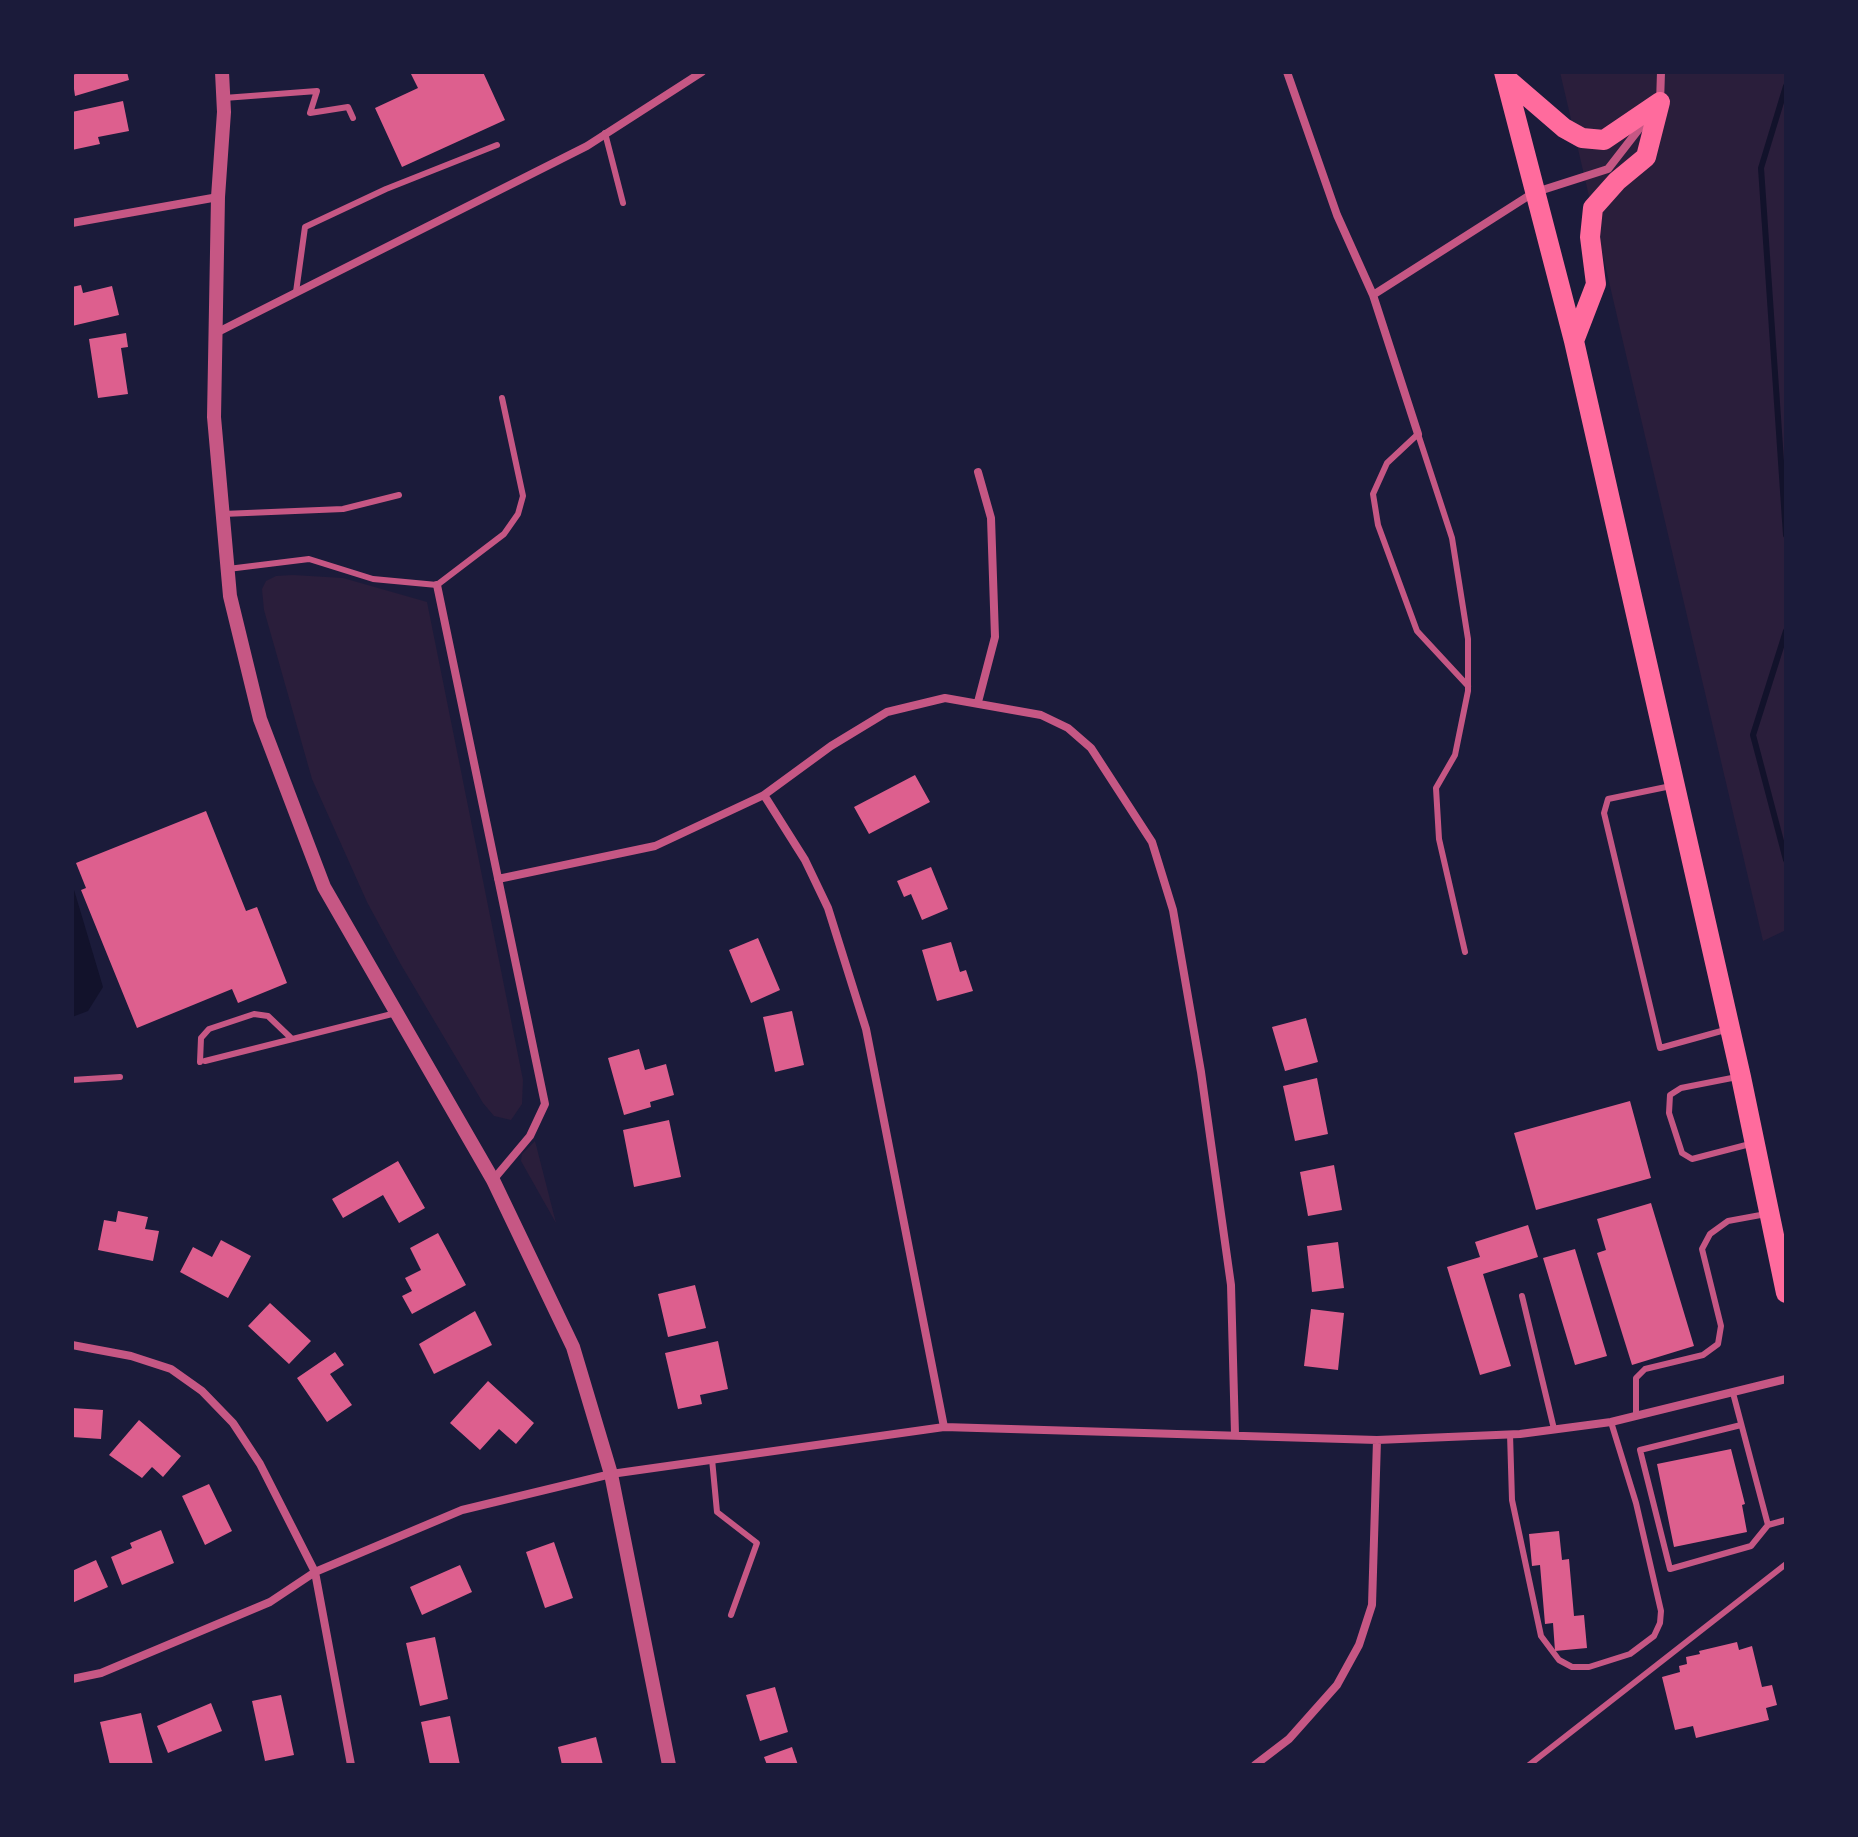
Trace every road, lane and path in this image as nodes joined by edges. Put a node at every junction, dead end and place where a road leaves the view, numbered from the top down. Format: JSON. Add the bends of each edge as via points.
{"nodes":[{"id":1,"x":222,"y":72,"type":"edge"},
{"id":2,"x":702,"y":72,"type":"edge"},
{"id":3,"x":1287,"y":72,"type":"edge"},
{"id":4,"x":1661,"y":72,"type":"edge"},
{"id":5,"x":1505,"y":75,"type":"edge"},
{"id":6,"x":224,"y":98,"type":"junction"},
{"id":7,"x":1660,"y":102,"type":"junction"},
{"id":8,"x":353,"y":118,"type":"dead end"},
{"id":9,"x":605,"y":133,"type":"junction"},
{"id":10,"x":497,"y":145,"type":"dead end"},
{"id":11,"x":1533,"y":193,"type":"junction"},
{"id":12,"x":218,"y":197,"type":"junction"},
{"id":13,"x":623,"y":203,"type":"dead end"},
{"id":14,"x":72,"y":223,"type":"edge"},
{"id":15,"x":296,"y":292,"type":"junction"},
{"id":16,"x":1373,"y":295,"type":"junction"},
{"id":17,"x":214,"y":334,"type":"junction"},
{"id":18,"x":1574,"y":341,"type":"junction"},
{"id":19,"x":502,"y":398,"type":"dead end"},
{"id":20,"x":1418,"y":434,"type":"junction"},
{"id":21,"x":978,"y":472,"type":"dead end"},
{"id":22,"x":399,"y":495,"type":"dead end"},
{"id":23,"x":223,"y":514,"type":"junction"},
{"id":24,"x":228,"y":569,"type":"junction"},
{"id":25,"x":437,"y":585,"type":"junction"},
{"id":26,"x":1468,"y":686,"type":"junction"},
{"id":27,"x":978,"y":702,"type":"junction"},
{"id":28,"x":1675,"y":785,"type":"junction"},
{"id":29,"x":764,"y":795,"type":"junction"},
{"id":30,"x":498,"y":879,"type":"junction"},
{"id":31,"x":1465,"y":952,"type":"dead end"},
{"id":32,"x":396,"y":1013,"type":"junction"},
{"id":33,"x":1730,"y":1029,"type":"junction"},
{"id":34,"x":292,"y":1039,"type":"junction"},
{"id":35,"x":120,"y":1077,"type":"dead end"},
{"id":36,"x":1741,"y":1077,"type":"junction"},
{"id":37,"x":72,"y":1080,"type":"edge"},
{"id":38,"x":1755,"y":1143,"type":"junction"},
{"id":39,"x":493,"y":1180,"type":"junction"},
{"id":40,"x":1769,"y":1213,"type":"junction"},
{"id":41,"x":1786,"y":1293,"type":"edge"},
{"id":42,"x":1522,"y":1296,"type":"dead end"},
{"id":43,"x":72,"y":1345,"type":"edge"},
{"id":44,"x":1786,"y":1379,"type":"edge"},
{"id":45,"x":1733,"y":1393,"type":"junction"},
{"id":46,"x":1636,"y":1416,"type":"junction"},
{"id":47,"x":1611,"y":1422,"type":"junction"},
{"id":48,"x":1741,"y":1425,"type":"junction"},
{"id":49,"x":944,"y":1427,"type":"junction"},
{"id":50,"x":1554,"y":1429,"type":"junction"},
{"id":51,"x":1235,"y":1434,"type":"junction"},
{"id":52,"x":1510,"y":1434,"type":"junction"},
{"id":53,"x":1377,"y":1440,"type":"junction"},
{"id":54,"x":712,"y":1459,"type":"junction"},
{"id":55,"x":611,"y":1474,"type":"junction"},
{"id":56,"x":1786,"y":1520,"type":"edge"},
{"id":57,"x":1768,"y":1525,"type":"junction"},
{"id":58,"x":1786,"y":1564,"type":"edge"},
{"id":59,"x":315,"y":1572,"type":"junction"},
{"id":60,"x":731,"y":1615,"type":"dead end"},
{"id":61,"x":72,"y":1679,"type":"edge"},
{"id":62,"x":351,"y":1765,"type":"edge"},
{"id":63,"x":669,"y":1765,"type":"edge"},
{"id":64,"x":1255,"y":1765,"type":"edge"},
{"id":65,"x":1529,"y":1765,"type":"edge"}],
"edges":[{"from":1,"to":6,"type":"street"},
{"from":2,"to":9,"type":"street"},
{"from":3,"to":16,"type":"street","via":[[1337,215]]},
{"from":4,"to":7,"type":"street"},
{"from":5,"to":7,"type":"main road","via":[[1582,138],[1604,140]]},
{"from":5,"to":11,"type":"main road"},
{"from":6,"to":8,"type":"lane","via":[[317,91],[310,113],[348,107]]},
{"from":6,"to":12,"type":"street"},
{"from":7,"to":11,"type":"street","via":[[1608,169]]},
{"from":7,"to":18,"type":"main road","via":[[1646,157],[1593,208],[1590,237],[1596,284]]},
{"from":9,"to":13,"type":"lane"},
{"from":9,"to":15,"type":"street"},
{"from":10,"to":15,"type":"lane","via":[[305,227]]},
{"from":11,"to":16,"type":"street"},
{"from":11,"to":18,"type":"main road"},
{"from":12,"to":14,"type":"street"},
{"from":12,"to":17,"type":"street"},
{"from":15,"to":17,"type":"street"},
{"from":16,"to":20,"type":"street"},
{"from":17,"to":23,"type":"street","via":[[214,417]]},
{"from":18,"to":28,"type":"main road"},
{"from":19,"to":25,"type":"lane","via":[[523,496],[518,514],[504,534]]},
{"from":20,"to":26,"type":"lane","via":[[1452,538],[1468,639]]},
{"from":20,"to":26,"type":"lane","via":[[1387,463],[1373,494],[1378,525],[1417,631]]},
{"from":21,"to":27,"type":"street","via":[[991,518],[995,637]]},
{"from":22,"to":23,"type":"lane","via":[[343,509]]},
{"from":23,"to":24,"type":"street"},
{"from":24,"to":25,"type":"lane","via":[[309,559],[373,579]]},
{"from":24,"to":32,"type":"street","via":[[260,719],[324,887]]},
{"from":25,"to":30,"type":"street"},
{"from":26,"to":31,"type":"lane","via":[[1455,755],[1436,788],[1439,839]]},
{"from":27,"to":29,"type":"street","via":[[945,698],[887,712]]},
{"from":27,"to":51,"type":"street","via":[[1041,715],[1068,728],[1091,748],[1152,842],[1173,910],[1227,1255]]},
{"from":28,"to":33,"type":"main road"},
{"from":28,"to":33,"type":"lane","via":[[1608,799],[1604,813],[1654,1036],[1660,1048]]},
{"from":29,"to":30,"type":"street","via":[[655,846]]},
{"from":29,"to":49,"type":"street","via":[[828,908],[866,1029]]},
{"from":30,"to":39,"type":"street","via":[[545,1104],[530,1136]]},
{"from":32,"to":34,"type":"lane"},
{"from":32,"to":39,"type":"street"},
{"from":33,"to":36,"type":"main road"},
{"from":34,"to":34,"type":"lane","via":[[268,1016],[254,1014],[209,1029],[201,1038],[202,1062]]},
{"from":35,"to":37,"type":"lane"},
{"from":36,"to":38,"type":"main road"},
{"from":36,"to":38,"type":"lane","via":[[1681,1088],[1670,1095],[1669,1113],[1682,1153],[1692,1159]]},
{"from":38,"to":40,"type":"main road"},
{"from":39,"to":55,"type":"street","via":[[573,1347]]},
{"from":40,"to":41,"type":"main road"},
{"from":40,"to":46,"type":"lane","via":[[1728,1221],[1710,1234],[1702,1249],[1721,1326],[1718,1344],[1703,1355],[1645,1369],[1636,1378]]},
{"from":42,"to":50,"type":"lane"},
{"from":43,"to":59,"type":"street","via":[[171,1369],[202,1391],[233,1423],[260,1464]]},
{"from":44,"to":45,"type":"street"},
{"from":45,"to":46,"type":"street"},
{"from":45,"to":48,"type":"lane"},
{"from":46,"to":47,"type":"street"},
{"from":47,"to":50,"type":"street"},
{"from":47,"to":52,"type":"lane","via":[[1636,1503],[1660,1623],[1654,1636],[1630,1654],[1589,1667],[1559,1660],[1541,1636],[1512,1500]]},
{"from":48,"to":57,"type":"lane"},
{"from":48,"to":57,"type":"lane","via":[[1640,1450],[1670,1569],[1751,1546]]},
{"from":49,"to":51,"type":"street"},
{"from":49,"to":54,"type":"street"},
{"from":50,"to":52,"type":"street"},
{"from":51,"to":53,"type":"street"},
{"from":52,"to":53,"type":"street"},
{"from":53,"to":64,"type":"street","via":[[1372,1605],[1359,1645],[1337,1685],[1289,1739]]},
{"from":54,"to":55,"type":"street"},
{"from":54,"to":60,"type":"lane","via":[[717,1512],[757,1543]]},
{"from":55,"to":59,"type":"street","via":[[462,1510]]},
{"from":55,"to":63,"type":"street"},
{"from":56,"to":57,"type":"lane"},
{"from":58,"to":65,"type":"lane"},
{"from":59,"to":61,"type":"street","via":[[270,1602],[101,1673]]},
{"from":59,"to":62,"type":"street"}]}
